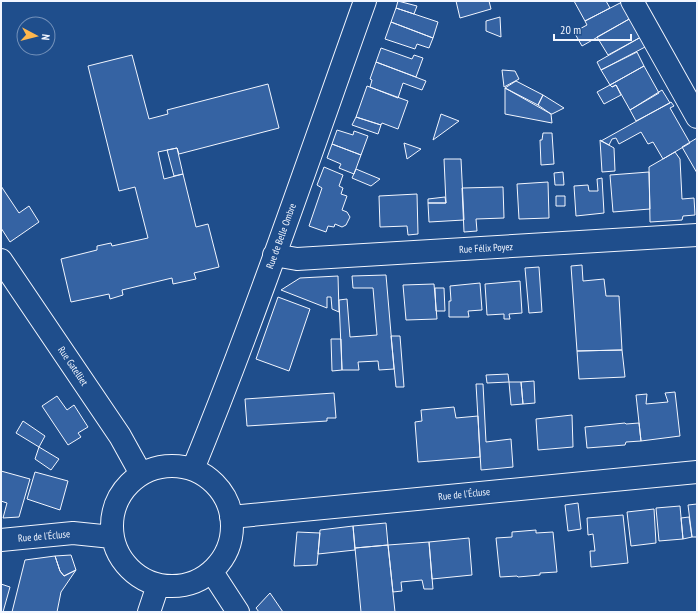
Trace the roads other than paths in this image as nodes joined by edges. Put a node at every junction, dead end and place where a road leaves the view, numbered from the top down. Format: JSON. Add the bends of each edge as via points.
{"nodes":[{"id":1,"x":364,"y":1,"type":"edge"},
{"id":2,"x":632,"y":1,"type":"edge"},
{"id":3,"x":697,"y":117,"type":"edge"},
{"id":4,"x":697,"y":235,"type":"edge"},
{"id":5,"x":274,"y":255,"type":"junction"},
{"id":6,"x":1,"y":260,"type":"edge"},
{"id":7,"x":193,"y":469,"type":"junction"},
{"id":8,"x":697,"y":472,"type":"edge"},
{"id":9,"x":141,"y":474,"type":"junction"},
{"id":10,"x":232,"y":517,"type":"junction"},
{"id":11,"x":112,"y":537,"type":"junction"},
{"id":12,"x":1,"y":540,"type":"edge"},
{"id":13,"x":212,"y":572,"type":"junction"},
{"id":14,"x":158,"y":585,"type":"junction"},
{"id":15,"x":149,"y":612,"type":"edge"},
{"id":16,"x":238,"y":612,"type":"edge"}],
"edges":[{"from":1,"to":5,"type":"street","name":"Rue de Belle Ombre"},
{"from":2,"to":3,"type":"street"},
{"from":4,"to":5,"type":"street","name":"Rue Félix Poyez","via":[[297,259]]},
{"from":5,"to":7,"type":"street","name":"Rue de Belle Ombre"},
{"from":6,"to":9,"type":"street","name":"Rue Gatelliet","via":[[120,436]]},
{"from":7,"to":9,"type":"street","via":[[175,465],[157,467]]},
{"from":7,"to":10,"type":"street","via":[[219,488]]},
{"from":8,"to":10,"type":"street","name":"Rue de l'Écluse"},
{"from":9,"to":11,"type":"street","via":[[126,486],[116,501],[111,519]]},
{"from":10,"to":13,"type":"street","via":[[231,537],[224,556]]},
{"from":11,"to":12,"type":"street","name":"Rue de l'Écluse","via":[[73,533]]},
{"from":11,"to":14,"type":"street","via":[[117,554],[128,568],[142,579]]},
{"from":13,"to":14,"type":"street","via":[[196,582],[177,587]]},
{"from":13,"to":16,"type":"street"},
{"from":14,"to":15,"type":"street"}]}
